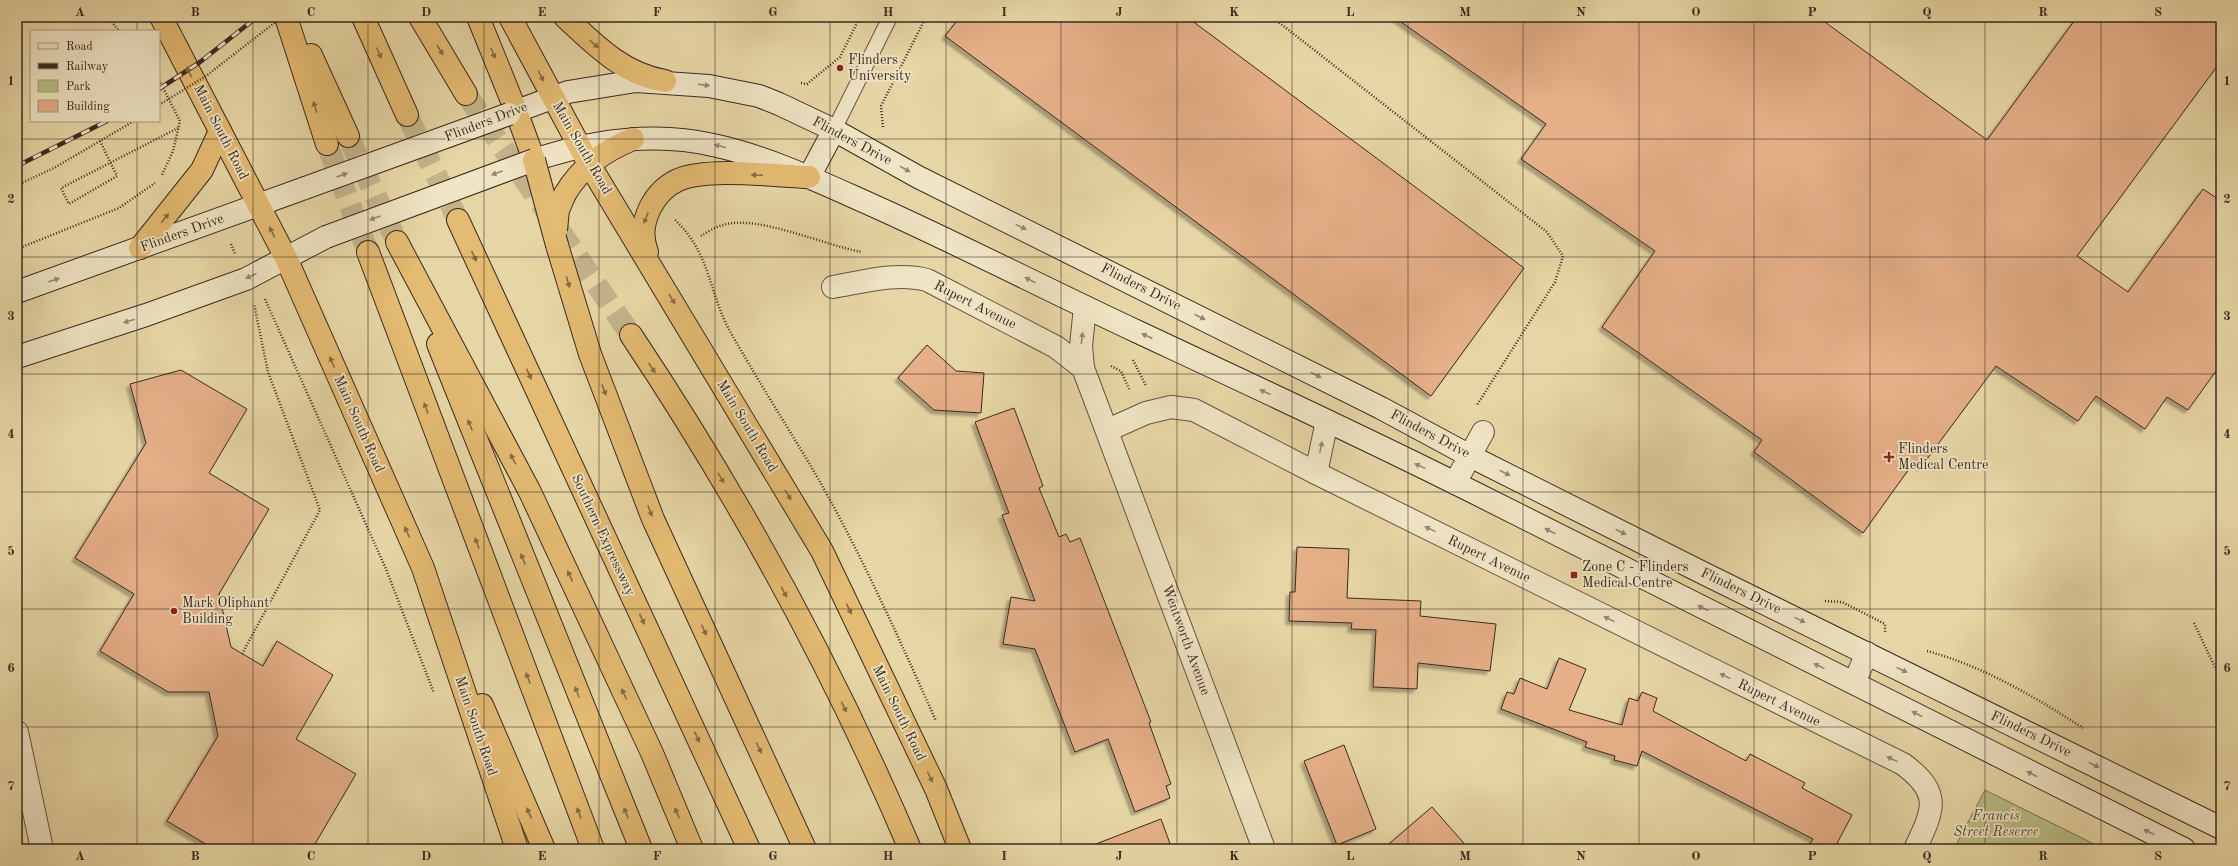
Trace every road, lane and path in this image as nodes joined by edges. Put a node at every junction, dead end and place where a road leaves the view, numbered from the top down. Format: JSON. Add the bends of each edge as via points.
{"nodes":[{"id":1,"x":108,"y":17,"type":"edge"},
{"id":2,"x":161,"y":17,"type":"edge"},
{"id":3,"x":282,"y":17,"type":"edge"},
{"id":4,"x":286,"y":17,"type":"edge"},
{"id":5,"x":293,"y":17,"type":"edge"},
{"id":6,"x":363,"y":17,"type":"edge"},
{"id":7,"x":420,"y":17,"type":"edge"},
{"id":8,"x":478,"y":17,"type":"edge"},
{"id":9,"x":510,"y":17,"type":"edge"},
{"id":10,"x":565,"y":17,"type":"edge"},
{"id":11,"x":860,"y":17,"type":"edge"},
{"id":12,"x":890,"y":17,"type":"edge"},
{"id":13,"x":926,"y":17,"type":"edge"},
{"id":14,"x":1272,"y":17,"type":"edge"},
{"id":15,"x":118,"y":30,"type":"edge"},
{"id":16,"x":665,"y":81,"type":"junction"},
{"id":17,"x":793,"y":81,"type":"dead end"},
{"id":18,"x":160,"y":82,"type":"edge"},
{"id":19,"x":466,"y":94,"type":"tunnel mouth"},
{"id":20,"x":553,"y":97,"type":"junction"},
{"id":21,"x":160,"y":104,"type":"edge"},
{"id":22,"x":512,"y":112,"type":"junction"},
{"id":23,"x":407,"y":115,"type":"tunnel mouth"},
{"id":24,"x":132,"y":122,"type":"edge"},
{"id":25,"x":178,"y":128,"type":"junction"},
{"id":26,"x":834,"y":130,"type":"junction"},
{"id":27,"x":220,"y":131,"type":"junction"},
{"id":28,"x":888,"y":133,"type":"dead end"},
{"id":29,"x":348,"y":136,"type":"tunnel mouth"},
{"id":30,"x":100,"y":141,"type":"dead end"},
{"id":31,"x":327,"y":144,"type":"tunnel mouth"},
{"id":32,"x":585,"y":155,"type":"junction"},
{"id":33,"x":536,"y":159,"type":"junction"},
{"id":34,"x":810,"y":177,"type":"junction"},
{"id":35,"x":17,"y":185,"type":"edge"},
{"id":36,"x":258,"y":205,"type":"junction"},
{"id":37,"x":458,"y":220,"type":"tunnel mouth"},
{"id":38,"x":700,"y":236,"type":"dead end"},
{"id":39,"x":557,"y":245,"type":"junction"},
{"id":40,"x":140,"y":248,"type":"junction"},
{"id":41,"x":17,"y":249,"type":"edge"},
{"id":42,"x":368,"y":252,"type":"tunnel mouth"},
{"id":43,"x":867,"y":253,"type":"dead end"},
{"id":44,"x":286,"y":258,"type":"junction"},
{"id":45,"x":652,"y":265,"type":"junction"},
{"id":46,"x":833,"y":287,"type":"dead end"},
{"id":47,"x":17,"y":292,"type":"edge"},
{"id":48,"x":265,"y":298,"type":"dead end"},
{"id":49,"x":254,"y":302,"type":"dead end"},
{"id":50,"x":1085,"y":307,"type":"junction"},
{"id":51,"x":631,"y":335,"type":"tunnel mouth"},
{"id":52,"x":17,"y":357,"type":"edge"},
{"id":53,"x":1133,"y":359,"type":"dead end"},
{"id":54,"x":1105,"y":365,"type":"dead end"},
{"id":55,"x":1083,"y":368,"type":"junction"},
{"id":56,"x":1146,"y":387,"type":"junction"},
{"id":57,"x":1141,"y":389,"type":"dead end"},
{"id":58,"x":1136,"y":391,"type":"dead end"},
{"id":59,"x":1149,"y":393,"type":"dead end"},
{"id":60,"x":1476,"y":407,"type":"dead end"},
{"id":61,"x":1327,"y":421,"type":"junction"},
{"id":62,"x":1108,"y":430,"type":"junction"},
{"id":63,"x":1483,"y":432,"type":"dead end"},
{"id":64,"x":1470,"y":456,"type":"junction"},
{"id":65,"x":1316,"y":473,"type":"junction"},
{"id":66,"x":1455,"y":483,"type":"junction"},
{"id":67,"x":423,"y":568,"type":"junction"},
{"id":68,"x":2194,"y":623,"type":"dead end"},
{"id":69,"x":1867,"y":653,"type":"junction"},
{"id":70,"x":242,"y":654,"type":"dead end"},
{"id":71,"x":2221,"y":680,"type":"edge"},
{"id":72,"x":1854,"y":683,"type":"junction"},
{"id":73,"x":435,"y":695,"type":"dead end"},
{"id":74,"x":17,"y":732,"type":"edge"},
{"id":75,"x":2221,"y":828,"type":"edge"},
{"id":76,"x":42,"y":849,"type":"edge"},
{"id":77,"x":517,"y":849,"type":"edge"},
{"id":78,"x":544,"y":849,"type":"edge"},
{"id":79,"x":593,"y":849,"type":"edge"},
{"id":80,"x":641,"y":849,"type":"edge"},
{"id":81,"x":692,"y":849,"type":"edge"},
{"id":82,"x":749,"y":849,"type":"edge"},
{"id":83,"x":805,"y":849,"type":"edge"},
{"id":84,"x":910,"y":849,"type":"edge"},
{"id":85,"x":960,"y":849,"type":"edge"},
{"id":86,"x":1264,"y":849,"type":"edge"},
{"id":87,"x":1915,"y":849,"type":"edge"},
{"id":88,"x":2184,"y":849,"type":"edge"}],
"edges":[{"from":1,"to":15,"type":"path"},
{"from":27,"to":2,"type":"highway","name":"Main South Road","one_way":true},
{"from":3,"to":21,"type":"path","bridge":true,"via":[[206,76]]},
{"from":31,"to":4,"type":"highway","one_way":true},
{"from":5,"to":29,"type":"highway"},
{"from":6,"to":23,"type":"highway","one_way":true},
{"from":7,"to":19,"type":"highway","one_way":true},
{"from":8,"to":22,"type":"highway","one_way":true},
{"from":9,"to":20,"type":"highway","name":"Main South Road","one_way":true},
{"from":10,"to":16,"type":"highway","one_way":true,"via":[[623,67],[645,77]]},
{"from":11,"to":17,"type":"path","via":[[840,57],[807,84]]},
{"from":12,"to":26,"type":"lane"},
{"from":13,"to":28,"type":"path","via":[[882,106],[883,127]]},
{"from":14,"to":60,"type":"path","via":[[1548,232],[1563,256],[1555,282]]},
{"from":16,"to":20,"type":"street","name":"Flinders Drive","via":[[622,82]]},
{"from":16,"to":26,"type":"street","name":"Flinders Drive","one_way":true,"via":[[759,96]]},
{"from":18,"to":25,"type":"path","via":[[180,121]]},
{"from":20,"to":22,"type":"street","name":"Flinders Drive"},
{"from":20,"to":32,"type":"highway","name":"Main South Road"},
{"from":22,"to":33,"type":"highway"},
{"from":36,"to":22,"type":"street","name":"Flinders Drive","one_way":true,"bridge":true},
{"from":24,"to":35,"type":"path","bridge":true,"via":[[54,168]]},
{"from":25,"to":30,"type":"path","via":[[157,138],[116,160],[109,163],[102,167],[95,170],[61,188],[69,204],[117,176],[113,169],[110,162],[107,155]]},
{"from":25,"to":41,"type":"path","via":[[173,151],[159,180],[119,208]]},
{"from":26,"to":34,"type":"street"},
{"from":26,"to":64,"type":"street","name":"Flinders Drive","one_way":true,"via":[[918,177],[1367,401]]},
{"from":27,"to":36,"type":"highway","name":"Main South Road"},
{"from":40,"to":27,"type":"highway","one_way":true,"via":[[202,170]]},
{"from":32,"to":33,"type":"street"},
{"from":34,"to":32,"type":"street","one_way":true,"via":[[744,153],[706,143],[664,138],[633,139]]},
{"from":32,"to":39,"type":"highway","bridge":true,"via":[[580,172],[565,194],[557,218]]},
{"from":32,"to":45,"type":"highway","name":"Main South Road"},
{"from":33,"to":39,"type":"highway","bridge":true},
{"from":33,"to":44,"type":"street","one_way":true,"bridge":true,"via":[[326,236]]},
{"from":34,"to":45,"type":"highway","one_way":true,"via":[[717,174],[676,181],[654,201],[643,225],[643,241]]},
{"from":50,"to":34,"type":"street","one_way":true,"via":[[981,255]]},
{"from":36,"to":40,"type":"street","name":"Flinders Drive"},
{"from":44,"to":36,"type":"highway","name":"Main South Road","one_way":true},
{"from":37,"to":82,"type":"highway","name":"Southern Expressway","one_way":true},
{"from":38,"to":43,"type":"path","via":[[724,224],[753,225],[793,232],[848,250]]},
{"from":39,"to":83,"type":"highway","one_way":true,"via":[[590,354],[653,519]]},
{"from":47,"to":40,"type":"street","name":"Flinders Drive","one_way":true},
{"from":79,"to":42,"type":"highway","one_way":true},
{"from":44,"to":52,"type":"street","one_way":true,"via":[[246,279]]},
{"from":67,"to":44,"type":"highway","name":"Main South Road","one_way":true},
{"from":45,"to":85,"type":"highway","name":"Main South Road","one_way":true,"via":[[822,551],[936,789]]},
{"from":46,"to":55,"type":"street","name":"Rupert Avenue","via":[[887,278],[909,277],[927,280],[1056,347]]},
{"from":48,"to":73,"type":"path","via":[[386,569]]},
{"from":49,"to":70,"type":"path","via":[[268,372],[320,510]]},
{"from":55,"to":50,"type":"street","one_way":true,"via":[[1081,346]]},
{"from":61,"to":50,"type":"street","one_way":true},
{"from":51,"to":84,"type":"highway","one_way":true,"via":[[734,499],[811,640],[889,799]]},
{"from":53,"to":56,"type":"path"},
{"from":54,"to":58,"type":"path","via":[[1121,371],[1132,393]]},
{"from":55,"to":62,"type":"street"},
{"from":56,"to":57,"type":"path"},
{"from":56,"to":59,"type":"path"},
{"from":65,"to":61,"type":"street","one_way":true},
{"from":66,"to":61,"type":"street","one_way":true},
{"from":62,"to":65,"type":"street","name":"Rupert Avenue","via":[[1146,413],[1171,407],[1194,410]]},
{"from":62,"to":86,"type":"street","name":"Wentworth Avenue"},
{"from":63,"to":64,"type":"street"},
{"from":64,"to":66,"type":"street"},
{"from":64,"to":69,"type":"street","name":"Flinders Drive","one_way":true},
{"from":87,"to":65,"type":"street","name":"Rupert Avenue","one_way":true,"via":[[1927,821],[1931,793],[1903,764]]},
{"from":72,"to":66,"type":"street","one_way":true},
{"from":67,"to":77,"type":"highway","name":"Main South Road"},
{"from":78,"to":67,"type":"highway","one_way":true},
{"from":68,"to":71,"type":"path"},
{"from":69,"to":72,"type":"street"},
{"from":69,"to":75,"type":"street","name":"Flinders Drive","one_way":true},
{"from":88,"to":72,"type":"street","one_way":true},
{"from":74,"to":76,"type":"street"},
{"from":80,"to":81,"type":"highway","via":[[397,242],[530,492],[652,753]]}]}
